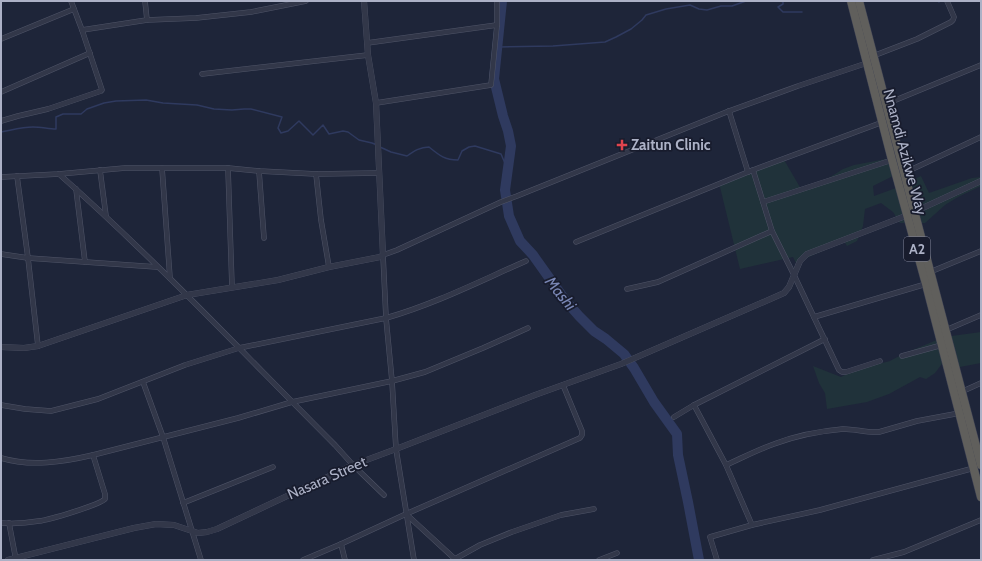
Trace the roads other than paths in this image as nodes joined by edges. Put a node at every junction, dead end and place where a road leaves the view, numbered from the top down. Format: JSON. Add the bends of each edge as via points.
{"nodes":[{"id":1,"x":71,"y":1,"type":"edge"},
{"id":2,"x":145,"y":1,"type":"edge"},
{"id":3,"x":306,"y":1,"type":"edge"},
{"id":4,"x":364,"y":1,"type":"edge"},
{"id":5,"x":497,"y":1,"type":"edge"},
{"id":6,"x":851,"y":1,"type":"edge"},
{"id":7,"x":859,"y":1,"type":"edge"},
{"id":8,"x":947,"y":1,"type":"edge"},
{"id":9,"x":74,"y":9,"type":"junction"},
{"id":10,"x":147,"y":20,"type":"junction"},
{"id":11,"x":497,"y":25,"type":"junction"},
{"id":12,"x":82,"y":30,"type":"junction"},
{"id":13,"x":1,"y":39,"type":"edge"},
{"id":14,"x":367,"y":43,"type":"junction"},
{"id":15,"x":90,"y":53,"type":"junction"},
{"id":16,"x":368,"y":55,"type":"junction"},
{"id":17,"x":873,"y":56,"type":"junction"},
{"id":18,"x":867,"y":63,"type":"junction"},
{"id":19,"x":981,"y":65,"type":"edge"},
{"id":20,"x":202,"y":74,"type":"dead end"},
{"id":21,"x":1,"y":92,"type":"edge"},
{"id":22,"x":376,"y":104,"type":"junction"},
{"id":23,"x":886,"y":104,"type":"junction"},
{"id":24,"x":729,"y":111,"type":"junction"},
{"id":25,"x":1,"y":121,"type":"edge"},
{"id":26,"x":883,"y":122,"type":"junction"},
{"id":27,"x":981,"y":137,"type":"edge"},
{"id":28,"x":892,"y":160,"type":"junction"},
{"id":29,"x":162,"y":168,"type":"junction"},
{"id":30,"x":228,"y":168,"type":"junction"},
{"id":31,"x":100,"y":170,"type":"junction"},
{"id":32,"x":753,"y":170,"type":"junction"},
{"id":33,"x":258,"y":171,"type":"junction"},
{"id":34,"x":748,"y":172,"type":"junction"},
{"id":35,"x":379,"y":173,"type":"junction"},
{"id":36,"x":904,"y":173,"type":"junction"},
{"id":37,"x":59,"y":174,"type":"junction"},
{"id":38,"x":316,"y":174,"type":"junction"},
{"id":39,"x":17,"y":176,"type":"junction"},
{"id":40,"x":1,"y":177,"type":"edge"},
{"id":41,"x":981,"y":181,"type":"edge"},
{"id":42,"x":76,"y":189,"type":"junction"},
{"id":43,"x":763,"y":202,"type":"junction"},
{"id":44,"x":911,"y":213,"type":"junction"},
{"id":45,"x":106,"y":216,"type":"junction"},
{"id":46,"x":772,"y":231,"type":"junction"},
{"id":47,"x":264,"y":238,"type":"dead end"},
{"id":48,"x":576,"y":242,"type":"dead end"},
{"id":49,"x":981,"y":251,"type":"edge"},
{"id":50,"x":1,"y":254,"type":"edge"},
{"id":51,"x":384,"y":255,"type":"junction"},
{"id":52,"x":28,"y":258,"type":"junction"},
{"id":53,"x":526,"y":261,"type":"dead end"},
{"id":54,"x":85,"y":262,"type":"junction"},
{"id":55,"x":157,"y":267,"type":"junction"},
{"id":56,"x":329,"y":267,"type":"junction"},
{"id":57,"x":930,"y":272,"type":"junction"},
{"id":58,"x":794,"y":275,"type":"junction"},
{"id":59,"x":170,"y":278,"type":"junction"},
{"id":60,"x":926,"y":284,"type":"junction"},
{"id":61,"x":232,"y":287,"type":"junction"},
{"id":62,"x":627,"y":289,"type":"dead end"},
{"id":63,"x":187,"y":295,"type":"junction"},
{"id":64,"x":981,"y":315,"type":"edge"},
{"id":65,"x":814,"y":317,"type":"junction"},
{"id":66,"x":386,"y":318,"type":"junction"},
{"id":67,"x":528,"y":328,"type":"dead end"},
{"id":68,"x":946,"y":330,"type":"junction"},
{"id":69,"x":825,"y":339,"type":"junction"},
{"id":70,"x":942,"y":345,"type":"junction"},
{"id":71,"x":38,"y":346,"type":"junction"},
{"id":72,"x":1,"y":347,"type":"edge"},
{"id":73,"x":239,"y":348,"type":"junction"},
{"id":74,"x":902,"y":356,"type":"dead end"},
{"id":75,"x":880,"y":361,"type":"dead end"},
{"id":76,"x":392,"y":381,"type":"junction"},
{"id":77,"x":142,"y":382,"type":"junction"},
{"id":78,"x":981,"y":383,"type":"edge"},
{"id":79,"x":563,"y":385,"type":"junction"},
{"id":80,"x":961,"y":392,"type":"junction"},
{"id":81,"x":292,"y":402,"type":"junction"},
{"id":82,"x":1,"y":405,"type":"edge"},
{"id":83,"x":694,"y":405,"type":"junction"},
{"id":84,"x":960,"y":413,"type":"junction"},
{"id":85,"x":674,"y":417,"type":"dead end"},
{"id":86,"x":163,"y":437,"type":"junction"},
{"id":87,"x":396,"y":449,"type":"junction"},
{"id":88,"x":979,"y":449,"type":"edge"},
{"id":89,"x":93,"y":455,"type":"junction"},
{"id":90,"x":1,"y":458,"type":"edge"},
{"id":91,"x":353,"y":465,"type":"junction"},
{"id":92,"x":726,"y":465,"type":"junction"},
{"id":93,"x":273,"y":467,"type":"dead end"},
{"id":94,"x":978,"y":467,"type":"edge"},
{"id":95,"x":384,"y":495,"type":"dead end"},
{"id":96,"x":981,"y":497,"type":"edge"},
{"id":97,"x":183,"y":503,"type":"junction"},
{"id":98,"x":594,"y":509,"type":"dead end"},
{"id":99,"x":406,"y":514,"type":"junction"},
{"id":100,"x":981,"y":520,"type":"edge"},
{"id":101,"x":1,"y":523,"type":"edge"},
{"id":102,"x":9,"y":523,"type":"junction"},
{"id":103,"x":752,"y":525,"type":"junction"},
{"id":104,"x":192,"y":532,"type":"junction"},
{"id":105,"x":341,"y":544,"type":"junction"},
{"id":106,"x":617,"y":553,"type":"dead end"},
{"id":107,"x":15,"y":559,"type":"edge"},
{"id":108,"x":456,"y":559,"type":"edge"},
{"id":109,"x":8,"y":560,"type":"edge"},
{"id":110,"x":201,"y":560,"type":"edge"},
{"id":111,"x":303,"y":560,"type":"edge"},
{"id":112,"x":345,"y":560,"type":"edge"},
{"id":113,"x":414,"y":560,"type":"edge"},
{"id":114,"x":599,"y":560,"type":"edge"},
{"id":115,"x":717,"y":560,"type":"edge"},
{"id":116,"x":873,"y":560,"type":"edge"}],
"edges":[{"from":1,"to":9,"type":"street"},
{"from":2,"to":10,"type":"street"},
{"from":3,"to":10,"type":"street","via":[[251,12]]},
{"from":4,"to":14,"type":"street"},
{"from":5,"to":11,"type":"street"},
{"from":6,"to":18,"type":"highway","name":"Nnamdi Azikwe Way","number":"A2"},
{"from":7,"to":17,"type":"highway","name":"Nnamdi Azikwe Way","number":"A2"},
{"from":8,"to":17,"type":"street","via":[[954,17],[951,22]]},
{"from":9,"to":12,"type":"street"},
{"from":9,"to":13,"type":"street"},
{"from":10,"to":12,"type":"street"},
{"from":11,"to":14,"type":"street"},
{"from":11,"to":22,"type":"street","via":[[491,85]]},
{"from":12,"to":15,"type":"street"},
{"from":14,"to":16,"type":"street"},
{"from":15,"to":21,"type":"street"},
{"from":15,"to":25,"type":"street","via":[[101,91],[48,109]]},
{"from":16,"to":20,"type":"street"},
{"from":16,"to":22,"type":"street"},
{"from":17,"to":23,"type":"highway","name":"Nnamdi Azikwe Way","number":"A2"},
{"from":18,"to":24,"type":"street"},
{"from":18,"to":26,"type":"highway","name":"Nnamdi Azikwe Way","number":"A2"},
{"from":19,"to":23,"type":"street"},
{"from":22,"to":35,"type":"street"},
{"from":23,"to":36,"type":"highway","name":"Nnamdi Azikwe Way","number":"A2"},
{"from":24,"to":34,"type":"street"},
{"from":24,"to":51,"type":"street","via":[[501,202]]},
{"from":26,"to":28,"type":"highway","name":"Nnamdi Azikwe Way","number":"A2"},
{"from":26,"to":32,"type":"street"},
{"from":27,"to":36,"type":"street"},
{"from":28,"to":43,"type":"street"},
{"from":28,"to":44,"type":"highway","name":"Nnamdi Azikwe Way","number":"A2"},
{"from":29,"to":30,"type":"street"},
{"from":29,"to":31,"type":"street"},
{"from":29,"to":59,"type":"street"},
{"from":30,"to":33,"type":"street"},
{"from":30,"to":61,"type":"street"},
{"from":31,"to":37,"type":"street"},
{"from":31,"to":45,"type":"street"},
{"from":32,"to":34,"type":"street"},
{"from":32,"to":43,"type":"street"},
{"from":33,"to":38,"type":"street"},
{"from":33,"to":47,"type":"street"},
{"from":34,"to":48,"type":"street"},
{"from":35,"to":38,"type":"street"},
{"from":35,"to":51,"type":"street"},
{"from":36,"to":44,"type":"highway","name":"Nnamdi Azikwe Way","number":"A2"},
{"from":37,"to":39,"type":"street"},
{"from":37,"to":42,"type":"street"},
{"from":38,"to":56,"type":"street"},
{"from":39,"to":40,"type":"street"},
{"from":39,"to":52,"type":"street"},
{"from":41,"to":44,"type":"street","name":"Nasara Street"},
{"from":42,"to":45,"type":"street"},
{"from":42,"to":54,"type":"street"},
{"from":43,"to":46,"type":"street"},
{"from":44,"to":57,"type":"highway","name":"Nnamdi Azikwe Way","number":"A2"},
{"from":44,"to":58,"type":"street","name":"Nasara Street","via":[[807,254],[800,261]]},
{"from":44,"to":60,"type":"highway","name":"Nnamdi Azikwe Way","number":"A2"},
{"from":45,"to":55,"type":"street"},
{"from":46,"to":58,"type":"street"},
{"from":46,"to":62,"type":"street","via":[[658,282]]},
{"from":49,"to":57,"type":"street"},
{"from":50,"to":52,"type":"street"},
{"from":51,"to":56,"type":"street"},
{"from":51,"to":66,"type":"street"},
{"from":52,"to":54,"type":"street"},
{"from":52,"to":71,"type":"street"},
{"from":53,"to":66,"type":"street","via":[[429,303]]},
{"from":54,"to":55,"type":"street"},
{"from":55,"to":59,"type":"street"},
{"from":56,"to":61,"type":"street","via":[[278,280]]},
{"from":57,"to":68,"type":"highway","name":"Nnamdi Azikwe Way","number":"A2"},
{"from":58,"to":65,"type":"street"},
{"from":58,"to":79,"type":"street","name":"Nasara Street","via":[[784,293],[639,357]]},
{"from":59,"to":63,"type":"street"},
{"from":60,"to":65,"type":"street"},
{"from":60,"to":70,"type":"highway","name":"Nnamdi Azikwe Way","number":"A2"},
{"from":61,"to":63,"type":"street"},
{"from":63,"to":71,"type":"street"},
{"from":63,"to":73,"type":"street"},
{"from":64,"to":68,"type":"street"},
{"from":65,"to":69,"type":"street"},
{"from":66,"to":73,"type":"street"},
{"from":66,"to":76,"type":"street"},
{"from":67,"to":76,"type":"street","via":[[425,372]]},
{"from":68,"to":80,"type":"highway","name":"Nnamdi Azikwe Way","number":"A2"},
{"from":69,"to":75,"type":"street","via":[[842,372]]},
{"from":69,"to":83,"type":"street"},
{"from":70,"to":74,"type":"street"},
{"from":70,"to":84,"type":"highway","name":"Nnamdi Azikwe Way","number":"A2"},
{"from":71,"to":72,"type":"street"},
{"from":73,"to":77,"type":"street"},
{"from":73,"to":81,"type":"street"},
{"from":76,"to":81,"type":"street"},
{"from":76,"to":87,"type":"street"},
{"from":77,"to":82,"type":"street","via":[[98,399],[52,411]]},
{"from":77,"to":86,"type":"street"},
{"from":78,"to":80,"type":"street"},
{"from":79,"to":87,"type":"street","name":"Nasara Street"},
{"from":79,"to":99,"type":"street","via":[[582,431],[580,438]]},
{"from":80,"to":88,"type":"highway","name":"Nnamdi Azikwe Way","number":"A2"},
{"from":81,"to":86,"type":"street"},
{"from":81,"to":91,"type":"street"},
{"from":83,"to":85,"type":"street"},
{"from":83,"to":92,"type":"street"},
{"from":84,"to":92,"type":"street","via":[[917,421],[879,432],[843,429],[803,435],[774,444]]},
{"from":84,"to":94,"type":"highway","name":"Nnamdi Azikwe Way","number":"A2"},
{"from":86,"to":89,"type":"street"},
{"from":86,"to":97,"type":"street"},
{"from":87,"to":91,"type":"street","name":"Nasara Street"},
{"from":87,"to":99,"type":"street"},
{"from":88,"to":94,"type":"highway","name":"Nnamdi Azikwe Way","number":"A2"},
{"from":89,"to":90,"type":"street","via":[[33,463]]},
{"from":89,"to":102,"type":"street","via":[[104,494],[102,502],[40,521]]},
{"from":91,"to":95,"type":"street"},
{"from":91,"to":104,"type":"street","name":"Nasara Street","via":[[217,529]]},
{"from":92,"to":103,"type":"street"},
{"from":93,"to":97,"type":"street"},
{"from":94,"to":96,"type":"highway","name":"Nnamdi Azikwe Way","number":"A2"},
{"from":94,"to":103,"type":"street","via":[[820,510]]},
{"from":97,"to":104,"type":"street"},
{"from":98,"to":108,"type":"street","via":[[561,515],[512,532],[480,545]]},
{"from":99,"to":105,"type":"street"},
{"from":99,"to":108,"type":"street"},
{"from":99,"to":113,"type":"street"},
{"from":100,"to":116,"type":"street","via":[[904,552]]},
{"from":101,"to":102,"type":"street"},
{"from":102,"to":107,"type":"street"},
{"from":103,"to":115,"type":"street","via":[[710,538]]},
{"from":104,"to":107,"type":"street","name":"Nasara Street","via":[[174,525],[156,524]]},
{"from":104,"to":110,"type":"street"},
{"from":105,"to":111,"type":"street"},
{"from":105,"to":112,"type":"street"},
{"from":106,"to":114,"type":"street"},
{"from":107,"to":109,"type":"street","name":"Nasara Street"}]}
